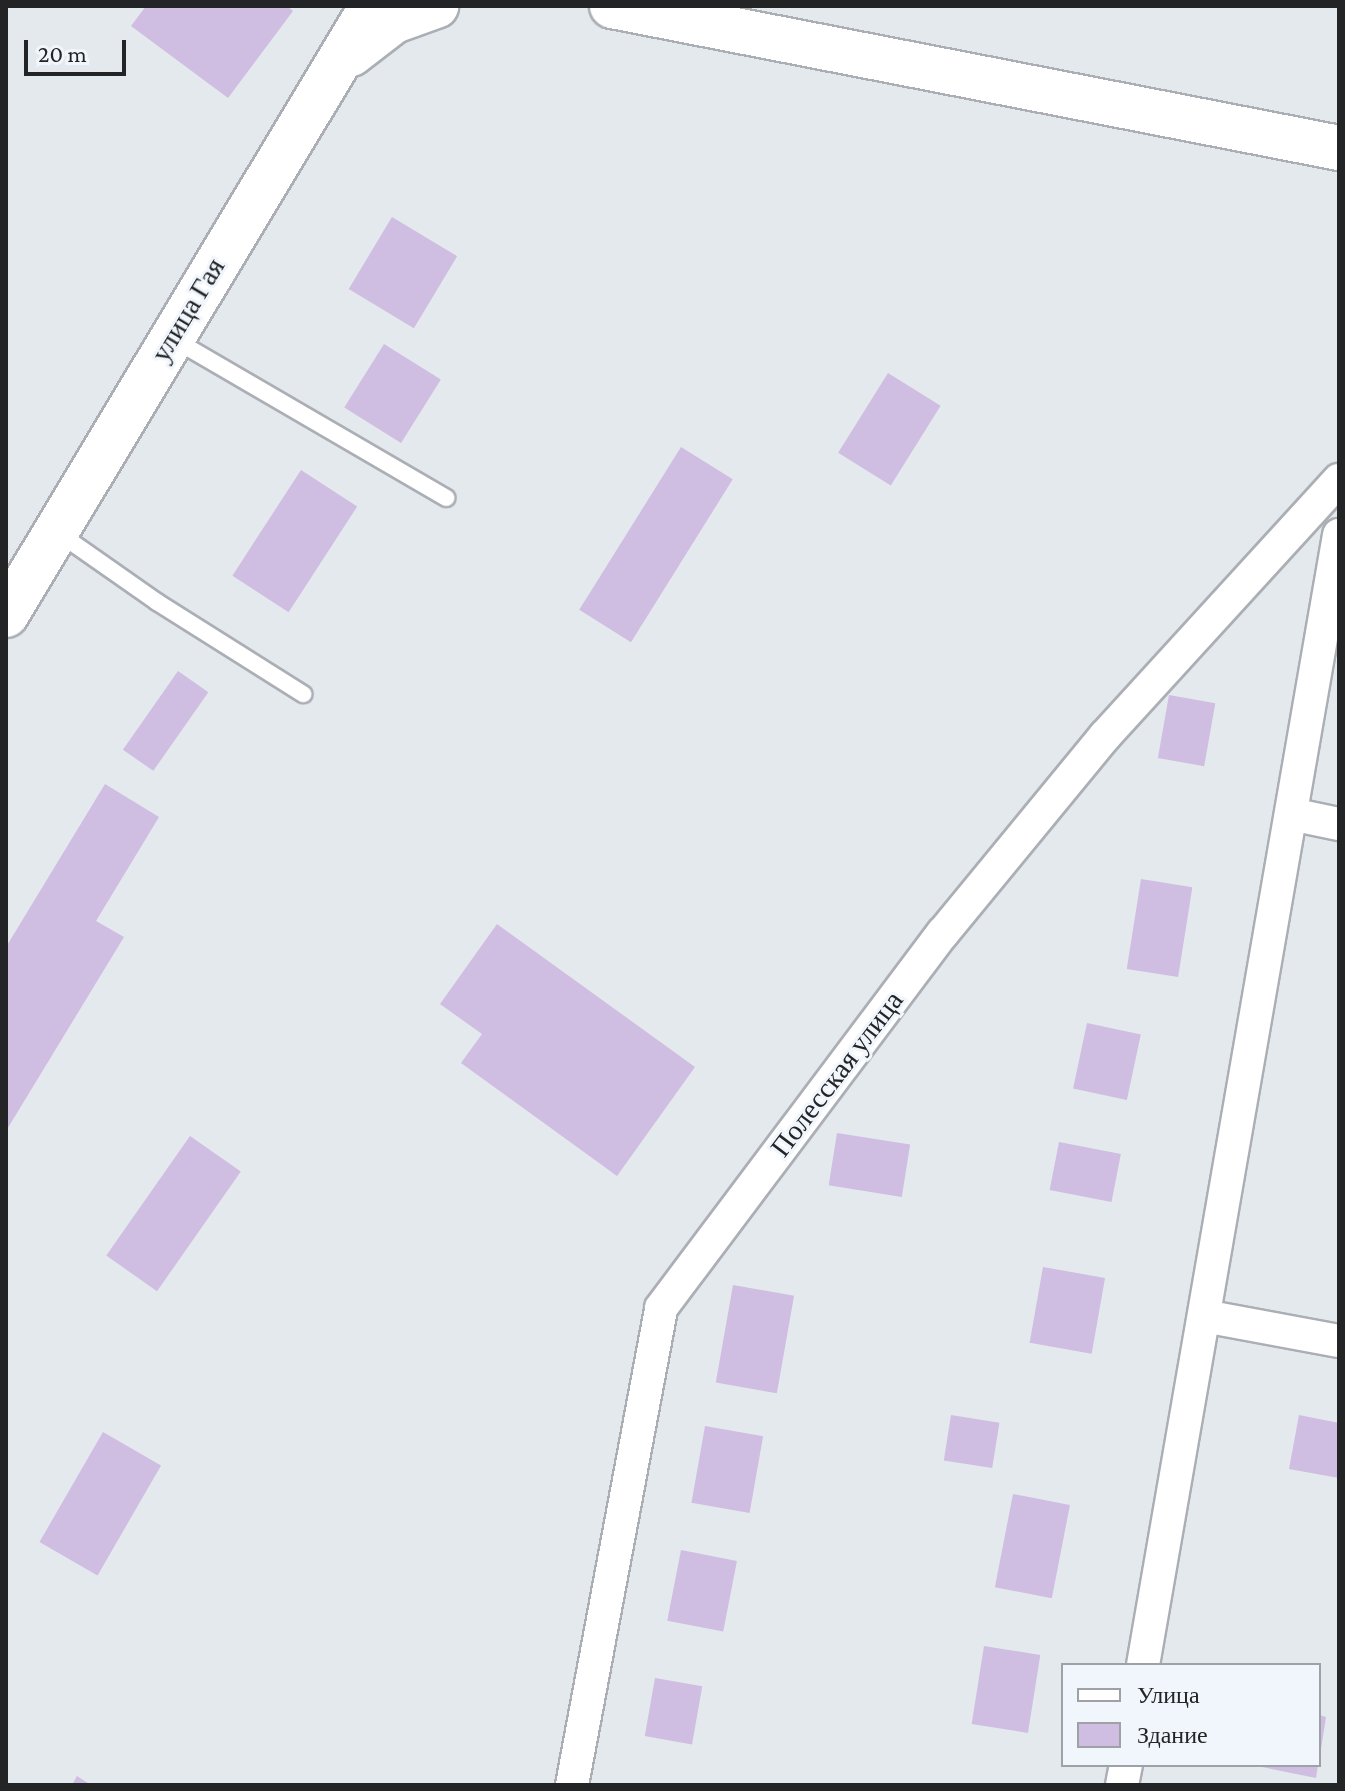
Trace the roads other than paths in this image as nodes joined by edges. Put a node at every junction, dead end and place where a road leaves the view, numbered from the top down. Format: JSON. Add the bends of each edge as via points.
{"nodes":[{"id":1,"x":372,"y":6,"type":"edge"},
{"id":2,"x":436,"y":6,"type":"edge"},
{"id":3,"x":612,"y":6,"type":"edge"},
{"id":4,"x":336,"y":65,"type":"junction"},
{"id":5,"x":1339,"y":148,"type":"edge"},
{"id":6,"x":171,"y":337,"type":"junction"},
{"id":7,"x":1339,"y":480,"type":"edge"},
{"id":8,"x":446,"y":498,"type":"dead end"},
{"id":9,"x":56,"y":531,"type":"junction"},
{"id":10,"x":1339,"y":535,"type":"edge"},
{"id":11,"x":6,"y":615,"type":"edge"},
{"id":12,"x":303,"y":694,"type":"dead end"},
{"id":13,"x":1291,"y":814,"type":"junction"},
{"id":14,"x":1339,"y":824,"type":"edge"},
{"id":15,"x":1204,"y":1316,"type":"junction"},
{"id":16,"x":1339,"y":1341,"type":"edge"},
{"id":17,"x":1143,"y":1663,"type":"edge"},
{"id":18,"x":572,"y":1785,"type":"edge"}],
"edges":[{"from":1,"to":4,"type":"main road","name":"улица Гая"},
{"from":2,"to":4,"type":"main road","via":[[394,21]]},
{"from":3,"to":5,"type":"main road"},
{"from":4,"to":6,"type":"main road","name":"улица Гая"},
{"from":6,"to":8,"type":"lane"},
{"from":6,"to":9,"type":"main road","name":"улица Гая"},
{"from":7,"to":18,"type":"street","name":"Полесская улица","via":[[1105,736],[943,933],[661,1308]]},
{"from":9,"to":11,"type":"main road","name":"улица Гая"},
{"from":9,"to":12,"type":"lane"},
{"from":10,"to":13,"type":"street"},
{"from":13,"to":14,"type":"street"},
{"from":13,"to":15,"type":"street"},
{"from":15,"to":16,"type":"street"},
{"from":15,"to":17,"type":"street"}]}
